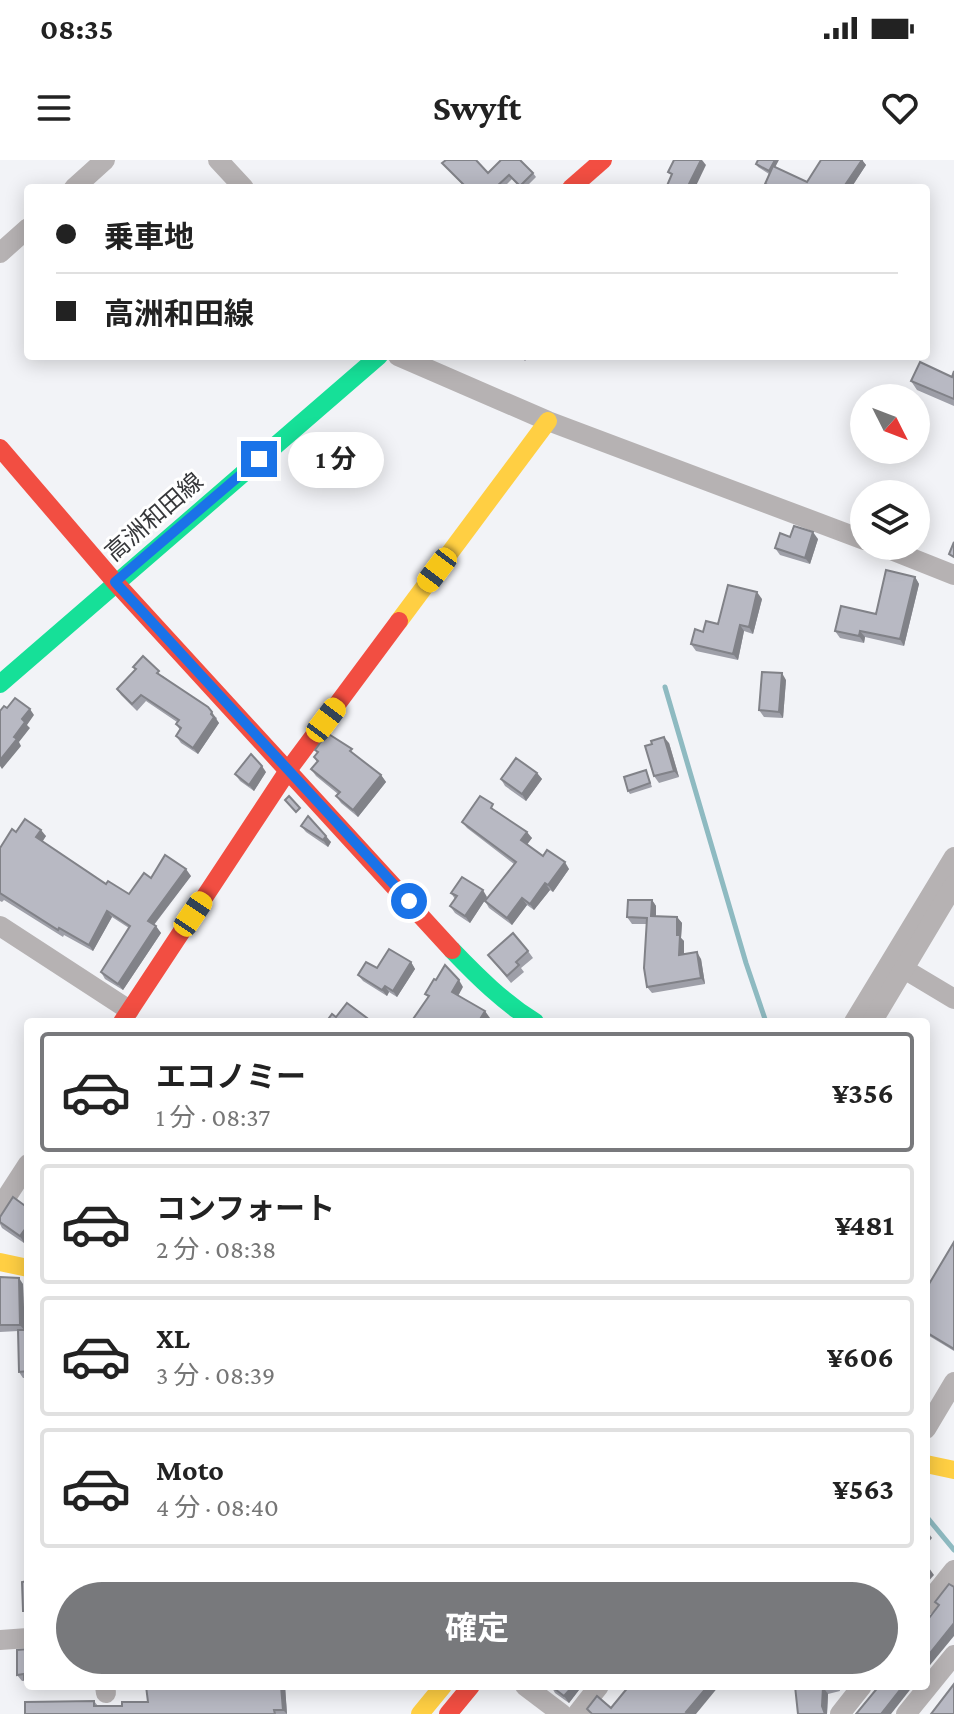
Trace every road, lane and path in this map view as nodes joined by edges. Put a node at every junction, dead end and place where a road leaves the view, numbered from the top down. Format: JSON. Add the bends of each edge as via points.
{"nodes":[{"id":1,"x":105,"y":160,"type":"edge"},
{"id":2,"x":218,"y":160,"type":"edge"},
{"id":3,"x":594,"y":163,"type":"edge"},
{"id":4,"x":78,"y":184,"type":"edge"},
{"id":5,"x":240,"y":184,"type":"edge"},
{"id":6,"x":575,"y":184,"type":"edge"},
{"id":7,"x":24,"y":232,"type":"edge"},
{"id":8,"x":0,"y":253,"type":"edge"},
{"id":9,"x":374,"y":360,"type":"edge"},
{"id":10,"x":407,"y":360,"type":"edge"},
{"id":11,"x":548,"y":421,"type":"junction"},
{"id":12,"x":0,"y":448,"type":"edge"},
{"id":13,"x":850,"y":535,"type":"edge"},
{"id":14,"x":916,"y":560,"type":"edge"},
{"id":15,"x":954,"y":575,"type":"edge"},
{"id":16,"x":115,"y":582,"type":"junction"},
{"id":17,"x":0,"y":684,"type":"edge"},
{"id":18,"x":289,"y":769,"type":"junction"},
{"id":19,"x":954,"y":857,"type":"edge"},
{"id":20,"x":954,"y":885,"type":"edge"},
{"id":21,"x":0,"y":926,"type":"edge"},
{"id":22,"x":904,"y":969,"type":"junction"},
{"id":23,"x":954,"y":999,"type":"edge"},
{"id":24,"x":506,"y":1015,"type":"edge"},
{"id":25,"x":126,"y":1016,"type":"edge"},
{"id":26,"x":856,"y":1018,"type":"edge"},
{"id":27,"x":874,"y":1018,"type":"edge"},
{"id":28,"x":24,"y":1170,"type":"edge"},
{"id":29,"x":0,"y":1207,"type":"edge"},
{"id":30,"x":0,"y":1262,"type":"edge"},
{"id":31,"x":24,"y":1267,"type":"edge"},
{"id":32,"x":954,"y":1382,"type":"edge"},
{"id":33,"x":930,"y":1422,"type":"edge"},
{"id":34,"x":930,"y":1465,"type":"edge"},
{"id":35,"x":954,"y":1470,"type":"edge"},
{"id":36,"x":954,"y":1570,"type":"edge"},
{"id":37,"x":930,"y":1600,"type":"edge"},
{"id":38,"x":24,"y":1638,"type":"edge"},
{"id":39,"x":0,"y":1640,"type":"edge"},
{"id":40,"x":954,"y":1655,"type":"edge"},
{"id":41,"x":930,"y":1684,"type":"edge"},
{"id":42,"x":440,"y":1690,"type":"edge"},
{"id":43,"x":468,"y":1690,"type":"edge"},
{"id":44,"x":530,"y":1690,"type":"edge"},
{"id":45,"x":596,"y":1690,"type":"edge"},
{"id":46,"x":859,"y":1690,"type":"edge"},
{"id":47,"x":926,"y":1690,"type":"edge"},
{"id":48,"x":420,"y":1714,"type":"edge"},
{"id":49,"x":448,"y":1714,"type":"edge"},
{"id":50,"x":562,"y":1714,"type":"edge"},
{"id":51,"x":577,"y":1714,"type":"edge"},
{"id":52,"x":840,"y":1714,"type":"edge"},
{"id":53,"x":906,"y":1714,"type":"edge"}],
"edges":[{"from":1,"to":4,"type":"street"},
{"from":2,"to":5,"type":"street"},
{"from":3,"to":6,"type":"street"},
{"from":7,"to":8,"type":"street"},
{"from":9,"to":16,"type":"street","name":"高洲和田線"},
{"from":10,"to":11,"type":"street"},
{"from":11,"to":13,"type":"street"},
{"from":11,"to":18,"type":"street"},
{"from":12,"to":16,"type":"street"},
{"from":14,"to":15,"type":"street"},
{"from":16,"to":17,"type":"street","name":"高洲和田線"},
{"from":16,"to":18,"type":"street"},
{"from":18,"to":24,"type":"street"},
{"from":18,"to":25,"type":"street"},
{"from":19,"to":26,"type":"street"},
{"from":20,"to":22,"type":"street"},
{"from":21,"to":25,"type":"street"},
{"from":22,"to":23,"type":"street"},
{"from":22,"to":27,"type":"street"},
{"from":28,"to":29,"type":"street"},
{"from":30,"to":31,"type":"street"},
{"from":32,"to":33,"type":"street"},
{"from":34,"to":35,"type":"street"},
{"from":36,"to":37,"type":"street"},
{"from":38,"to":39,"type":"street"},
{"from":40,"to":41,"type":"street"},
{"from":42,"to":48,"type":"street"},
{"from":43,"to":49,"type":"street"},
{"from":44,"to":50,"type":"street"},
{"from":45,"to":51,"type":"street"},
{"from":46,"to":52,"type":"street"},
{"from":47,"to":53,"type":"street"}]}
